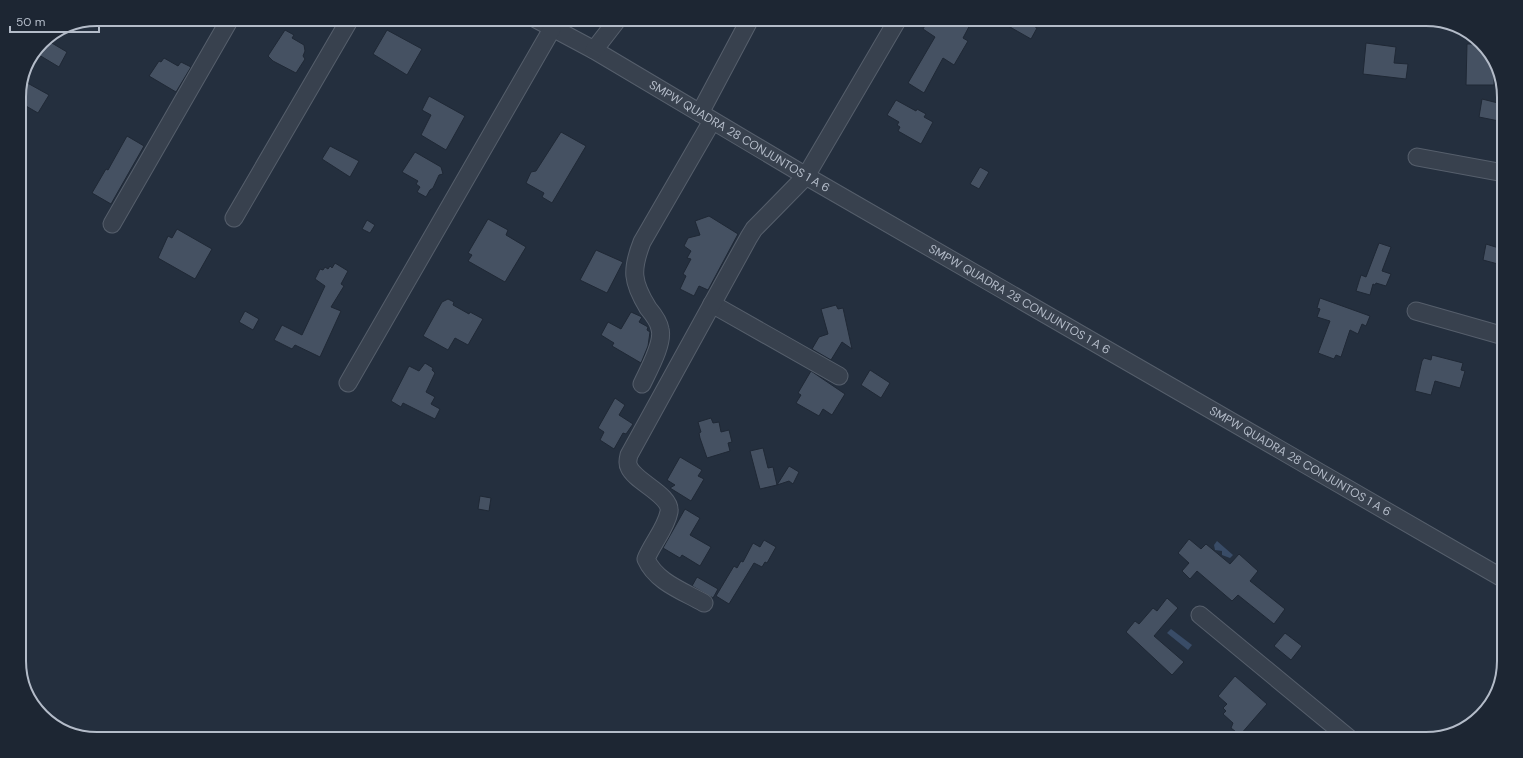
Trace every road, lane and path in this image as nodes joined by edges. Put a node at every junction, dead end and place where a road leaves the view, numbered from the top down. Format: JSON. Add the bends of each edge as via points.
{"nodes":[{"id":1,"x":226,"y":26,"type":"edge"},
{"id":2,"x":346,"y":26,"type":"edge"},
{"id":3,"x":547,"y":26,"type":"edge"},
{"id":4,"x":613,"y":26,"type":"edge"},
{"id":5,"x":747,"y":26,"type":"edge"},
{"id":6,"x":894,"y":26,"type":"edge"},
{"id":7,"x":552,"y":29,"type":"junction"},
{"id":8,"x":594,"y":50,"type":"junction"},
{"id":9,"x":706,"y":117,"type":"junction"},
{"id":10,"x":1417,"y":157,"type":"dead end"},
{"id":11,"x":1497,"y":173,"type":"edge"},
{"id":12,"x":806,"y":176,"type":"junction"},
{"id":13,"x":234,"y":218,"type":"dead end"},
{"id":14,"x":112,"y":224,"type":"dead end"},
{"id":15,"x":712,"y":304,"type":"junction"},
{"id":16,"x":1416,"y":311,"type":"dead end"},
{"id":17,"x":1497,"y":334,"type":"edge"},
{"id":18,"x":839,"y":376,"type":"dead end"},
{"id":19,"x":348,"y":383,"type":"dead end"},
{"id":20,"x":642,"y":384,"type":"dead end"},
{"id":21,"x":1497,"y":575,"type":"edge"},
{"id":22,"x":704,"y":603,"type":"dead end"},
{"id":23,"x":1200,"y":615,"type":"dead end"},
{"id":24,"x":1342,"y":732,"type":"edge"}],
"edges":[{"from":1,"to":14,"type":"street"},
{"from":2,"to":13,"type":"street"},
{"from":3,"to":7,"type":"street","name":"SMPW QUADRA 28 CONJUNTOS 1 A 6"},
{"from":4,"to":8,"type":"street"},
{"from":5,"to":9,"type":"street"},
{"from":6,"to":12,"type":"street"},
{"from":7,"to":8,"type":"street","name":"SMPW QUADRA 28 CONJUNTOS 1 A 6"},
{"from":7,"to":19,"type":"street"},
{"from":8,"to":9,"type":"street","name":"SMPW QUADRA 28 CONJUNTOS 1 A 6"},
{"from":9,"to":12,"type":"street","name":"SMPW QUADRA 28 CONJUNTOS 1 A 6"},
{"from":9,"to":20,"type":"street","via":[[635,259],[634,281],[661,330],[660,341]]},
{"from":10,"to":11,"type":"street"},
{"from":12,"to":15,"type":"street","via":[[754,229]]},
{"from":12,"to":21,"type":"street","name":"SMPW QUADRA 28 CONJUNTOS 1 A 6"},
{"from":15,"to":18,"type":"street"},
{"from":15,"to":22,"type":"street","via":[[629,455],[628,466],[667,502],[669,508],[669,513],[646,559],[650,569],[662,579]]},
{"from":16,"to":17,"type":"street"},
{"from":23,"to":24,"type":"street"}]}
